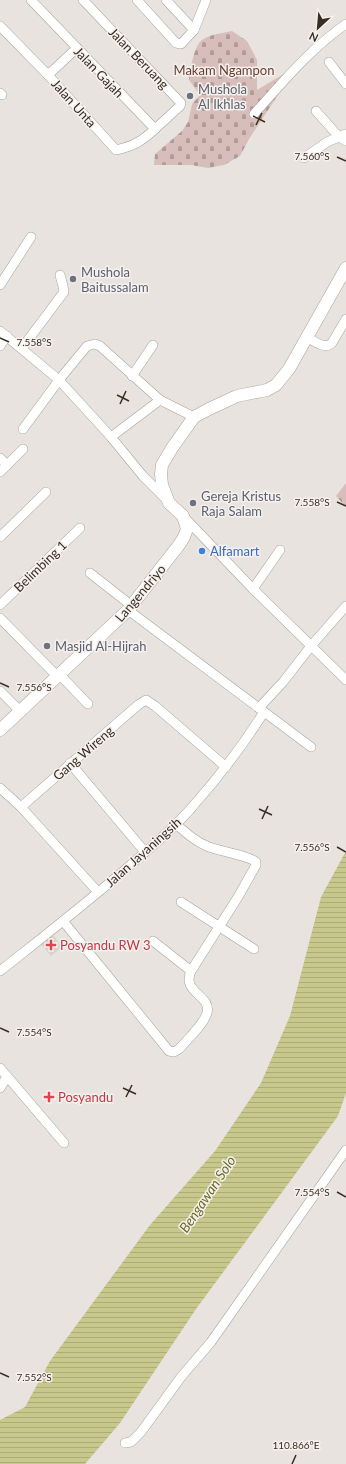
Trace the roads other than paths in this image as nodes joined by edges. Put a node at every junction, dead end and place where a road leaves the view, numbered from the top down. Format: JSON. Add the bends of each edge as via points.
{"nodes":[{"id":1,"x":31,"y":0,"type":"edge"},
{"id":2,"x":83,"y":0,"type":"edge"},
{"id":3,"x":137,"y":0,"type":"edge"},
{"id":4,"x":166,"y":0,"type":"edge"},
{"id":5,"x":206,"y":0,"type":"edge"},
{"id":6,"x":346,"y":24,"type":"edge"},
{"id":7,"x":0,"y":26,"type":"edge"},
{"id":8,"x":194,"y":30,"type":"junction"},
{"id":9,"x":77,"y":48,"type":"junction"},
{"id":10,"x":329,"y":62,"type":"dead end"},
{"id":11,"x":48,"y":75,"type":"junction"},
{"id":12,"x":346,"y":84,"type":"edge"},
{"id":13,"x":316,"y":111,"type":"dead end"},
{"id":14,"x":254,"y":114,"type":"dead end"},
{"id":15,"x":155,"y":129,"type":"junction"},
{"id":16,"x":344,"y":137,"type":"edge"},
{"id":17,"x":304,"y":158,"type":"dead end"},
{"id":18,"x":31,"y":237,"type":"dead end"},
{"id":19,"x":346,"y":268,"type":"edge"},
{"id":20,"x":60,"y":275,"type":"dead end"},
{"id":21,"x":0,"y":285,"type":"edge"},
{"id":22,"x":346,"y":320,"type":"edge"},
{"id":23,"x":4,"y":333,"type":"edge"},
{"id":24,"x":306,"y":337,"type":"junction"},
{"id":25,"x":153,"y":344,"type":"dead end"},
{"id":26,"x":0,"y":346,"type":"edge"},
{"id":27,"x":22,"y":348,"type":"junction"},
{"id":28,"x":132,"y":376,"type":"junction"},
{"id":29,"x":59,"y":380,"type":"junction"},
{"id":30,"x":160,"y":400,"type":"junction"},
{"id":31,"x":194,"y":418,"type":"junction"},
{"id":32,"x":23,"y":429,"type":"dead end"},
{"id":33,"x":112,"y":438,"type":"junction"},
{"id":34,"x":23,"y":449,"type":"dead end"},
{"id":35,"x":0,"y":458,"type":"edge"},
{"id":36,"x":7,"y":465,"type":"junction"},
{"id":37,"x":0,"y":472,"type":"edge"},
{"id":38,"x":46,"y":492,"type":"dead end"},
{"id":39,"x":169,"y":503,"type":"junction"},
{"id":40,"x":183,"y":516,"type":"junction"},
{"id":41,"x":80,"y":528,"type":"dead end"},
{"id":42,"x":0,"y":536,"type":"edge"},
{"id":43,"x":280,"y":550,"type":"dead end"},
{"id":44,"x":90,"y":573,"type":"dead end"},
{"id":45,"x":253,"y":589,"type":"junction"},
{"id":46,"x":0,"y":605,"type":"edge"},
{"id":47,"x":346,"y":606,"type":"edge"},
{"id":48,"x":130,"y":608,"type":"junction"},
{"id":49,"x":0,"y":618,"type":"edge"},
{"id":50,"x":310,"y":646,"type":"junction"},
{"id":51,"x":58,"y":675,"type":"junction"},
{"id":52,"x":346,"y":680,"type":"edge"},
{"id":53,"x":0,"y":691,"type":"edge"},
{"id":54,"x":88,"y":704,"type":"dead end"},
{"id":55,"x":261,"y":710,"type":"junction"},
{"id":56,"x":20,"y":711,"type":"junction"},
{"id":57,"x":0,"y":730,"type":"edge"},
{"id":58,"x":311,"y":746,"type":"dead end"},
{"id":59,"x":70,"y":763,"type":"junction"},
{"id":60,"x":226,"y":767,"type":"junction"},
{"id":61,"x":0,"y":788,"type":"edge"},
{"id":62,"x":21,"y":807,"type":"junction"},
{"id":63,"x":176,"y":824,"type":"junction"},
{"id":64,"x":145,"y":852,"type":"junction"},
{"id":65,"x":98,"y":892,"type":"junction"},
{"id":66,"x":181,"y":902,"type":"dead end"},
{"id":67,"x":62,"y":921,"type":"junction"},
{"id":68,"x":219,"y":927,"type":"junction"},
{"id":69,"x":153,"y":941,"type":"dead end"},
{"id":70,"x":254,"y":949,"type":"dead end"},
{"id":71,"x":0,"y":971,"type":"edge"},
{"id":72,"x":191,"y":971,"type":"junction"},
{"id":73,"x":0,"y":1068,"type":"edge"},
{"id":74,"x":8,"y":1077,"type":"junction"},
{"id":75,"x":0,"y":1088,"type":"edge"},
{"id":76,"x":64,"y":1143,"type":"dead end"},
{"id":77,"x":346,"y":1150,"type":"edge"},
{"id":78,"x":125,"y":1443,"type":"dead end"}],
"edges":[{"from":1,"to":9,"type":"street","name":"Jalan Gajah"},
{"from":2,"to":15,"type":"street","name":"Jalan Beruang","via":[[181,103]]},
{"from":3,"to":8,"type":"street","via":[[176,43],[181,44]]},
{"from":4,"to":8,"type":"street"},
{"from":5,"to":8,"type":"street"},
{"from":6,"to":14,"type":"street","via":[[302,61]]},
{"from":7,"to":11,"type":"street","name":"Jalan Unta"},
{"from":9,"to":11,"type":"street"},
{"from":9,"to":15,"type":"street","name":"Jalan Gajah"},
{"from":10,"to":12,"type":"street"},
{"from":11,"to":15,"type":"street","name":"Jalan Unta","via":[[116,150],[132,146]]},
{"from":13,"to":16,"type":"street"},
{"from":16,"to":17,"type":"street","via":[[327,142]]},
{"from":18,"to":21,"type":"street"},
{"from":19,"to":24,"type":"street"},
{"from":20,"to":27,"type":"street","via":[[64,292]]},
{"from":22,"to":24,"type":"street","via":[[330,346]]},
{"from":23,"to":26,"type":"street"},
{"from":23,"to":27,"type":"street"},
{"from":24,"to":31,"type":"street","via":[[283,378],[276,385],[267,390],[237,396]]},
{"from":25,"to":28,"type":"street"},
{"from":27,"to":29,"type":"street"},
{"from":28,"to":29,"type":"street","via":[[95,344],[87,346]]},
{"from":28,"to":30,"type":"street"},
{"from":29,"to":32,"type":"street"},
{"from":29,"to":33,"type":"street"},
{"from":30,"to":31,"type":"street"},
{"from":30,"to":33,"type":"street"},
{"from":31,"to":39,"type":"street","via":[[162,465],[162,485]]},
{"from":33,"to":39,"type":"street"},
{"from":34,"to":36,"type":"street"},
{"from":35,"to":36,"type":"street"},
{"from":36,"to":37,"type":"street"},
{"from":38,"to":42,"type":"street"},
{"from":39,"to":40,"type":"street"},
{"from":40,"to":45,"type":"street"},
{"from":40,"to":48,"type":"street","name":"Langendriyo","via":[[187,530],[184,537]]},
{"from":41,"to":46,"type":"street","name":"Belimbing 1"},
{"from":43,"to":45,"type":"street"},
{"from":44,"to":48,"type":"street"},
{"from":45,"to":50,"type":"street"},
{"from":47,"to":50,"type":"street","name":"Jalan Jayaningsih"},
{"from":48,"to":51,"type":"street","name":"Langendriyo"},
{"from":48,"to":55,"type":"street"},
{"from":49,"to":51,"type":"street"},
{"from":50,"to":52,"type":"street"},
{"from":50,"to":55,"type":"street","name":"Jalan Jayaningsih"},
{"from":51,"to":54,"type":"street"},
{"from":51,"to":56,"type":"street","name":"Langendriyo"},
{"from":53,"to":56,"type":"street"},
{"from":55,"to":58,"type":"street"},
{"from":55,"to":60,"type":"street","name":"Jalan Jayaningsih","via":[[251,733]]},
{"from":56,"to":57,"type":"street","name":"Langendriyo"},
{"from":59,"to":60,"type":"street","name":"Gang Wireng","via":[[138,704],[146,700]]},
{"from":59,"to":62,"type":"street","name":"Gang Wireng"},
{"from":59,"to":64,"type":"street"},
{"from":60,"to":63,"type":"street","name":"Jalan Jayaningsih"},
{"from":61,"to":62,"type":"street"},
{"from":62,"to":65,"type":"street"},
{"from":63,"to":64,"type":"street","name":"Jalan Jayaningsih"},
{"from":63,"to":68,"type":"street","via":[[200,843],[256,862]]},
{"from":64,"to":65,"type":"street","name":"Jalan Jayaningsih"},
{"from":65,"to":67,"type":"street","name":"Jalan Jayaningsih"},
{"from":66,"to":68,"type":"street"},
{"from":67,"to":71,"type":"street","name":"Jalan Jayaningsih"},
{"from":67,"to":72,"type":"street","via":[[172,1052],[179,1050],[208,1011],[204,1000],[189,984],[188,977]]},
{"from":68,"to":70,"type":"street"},
{"from":68,"to":72,"type":"street"},
{"from":69,"to":72,"type":"street"},
{"from":73,"to":74,"type":"street"},
{"from":74,"to":75,"type":"street"},
{"from":74,"to":76,"type":"street"},
{"from":77,"to":78,"type":"street","via":[[211,1342],[141,1432],[131,1442]]}]}
